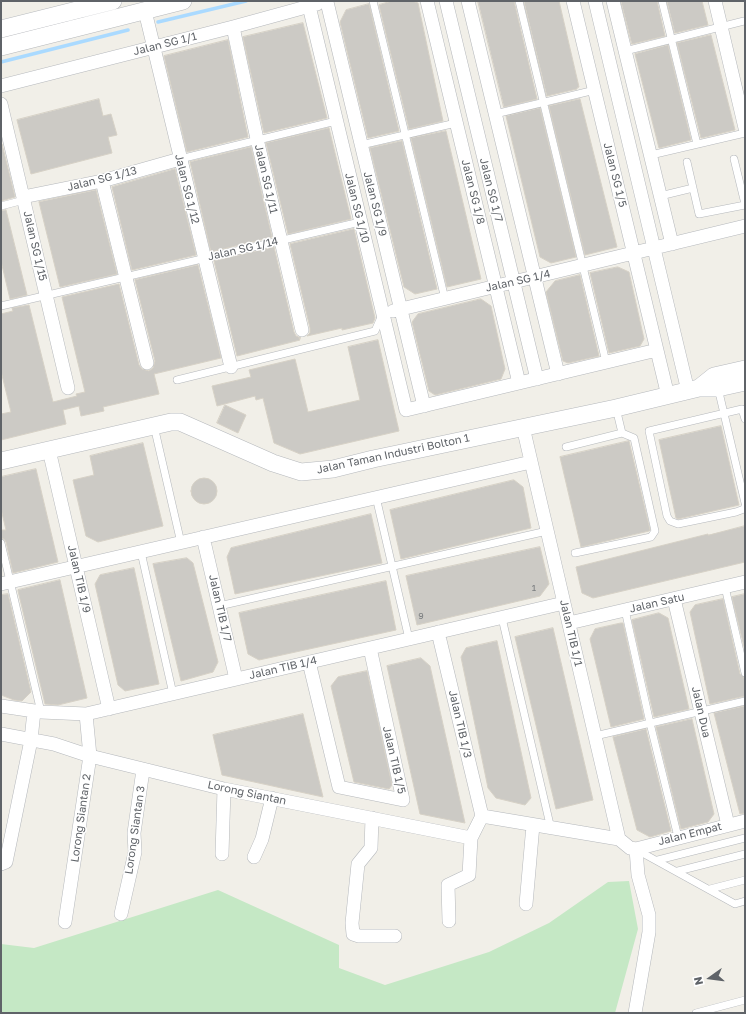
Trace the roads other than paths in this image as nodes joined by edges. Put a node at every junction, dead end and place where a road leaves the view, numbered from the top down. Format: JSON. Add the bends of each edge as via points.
{"nodes":[{"id":1,"x":113,"y":1,"type":"edge"},
{"id":2,"x":183,"y":1,"type":"edge"},
{"id":3,"x":328,"y":1,"type":"edge"},
{"id":4,"x":373,"y":1,"type":"edge"},
{"id":5,"x":427,"y":1,"type":"edge"},
{"id":6,"x":446,"y":1,"type":"edge"},
{"id":7,"x":468,"y":1,"type":"edge"},
{"id":8,"x":519,"y":1,"type":"edge"},
{"id":9,"x":573,"y":1,"type":"edge"},
{"id":10,"x":594,"y":1,"type":"edge"},
{"id":11,"x":613,"y":1,"type":"edge"},
{"id":12,"x":662,"y":1,"type":"edge"},
{"id":13,"x":715,"y":1,"type":"edge"},
{"id":14,"x":309,"y":6,"type":"junction"},
{"id":15,"x":145,"y":11,"type":"junction"},
{"id":16,"x":744,"y":22,"type":"dead end"},
{"id":17,"x":233,"y":27,"type":"junction"},
{"id":18,"x":721,"y":27,"type":"junction"},
{"id":19,"x":1,"y":29,"type":"edge"},
{"id":20,"x":672,"y":39,"type":"junction"},
{"id":21,"x":1,"y":47,"type":"edge"},
{"id":22,"x":153,"y":47,"type":"junction"},
{"id":23,"x":626,"y":51,"type":"junction"},
{"id":24,"x":1,"y":86,"type":"edge"},
{"id":25,"x":595,"y":90,"type":"junction"},
{"id":26,"x":543,"y":102,"type":"junction"},
{"id":27,"x":1,"y":104,"type":"edge"},
{"id":28,"x":495,"y":114,"type":"junction"},
{"id":29,"x":354,"y":116,"type":"junction"},
{"id":30,"x":336,"y":121,"type":"junction"},
{"id":31,"x":456,"y":122,"type":"junction"},
{"id":32,"x":745,"y":128,"type":"edge"},
{"id":33,"x":745,"y":133,"type":"edge"},
{"id":34,"x":405,"y":134,"type":"junction"},
{"id":35,"x":257,"y":140,"type":"junction"},
{"id":36,"x":697,"y":144,"type":"junction"},
{"id":37,"x":361,"y":145,"type":"junction"},
{"id":38,"x":650,"y":155,"type":"junction"},
{"id":39,"x":180,"y":159,"type":"junction"},
{"id":40,"x":734,"y":159,"type":"dead end"},
{"id":41,"x":687,"y":162,"type":"dead end"},
{"id":42,"x":102,"y":181,"type":"junction"},
{"id":43,"x":693,"y":188,"type":"junction"},
{"id":44,"x":660,"y":196,"type":"junction"},
{"id":45,"x":23,"y":199,"type":"junction"},
{"id":46,"x":745,"y":204,"type":"edge"},
{"id":47,"x":1,"y":206,"type":"edge"},
{"id":48,"x":360,"y":222,"type":"junction"},
{"id":49,"x":745,"y":226,"type":"edge"},
{"id":50,"x":281,"y":240,"type":"junction"},
{"id":51,"x":672,"y":244,"type":"junction"},
{"id":52,"x":654,"y":248,"type":"junction"},
{"id":53,"x":634,"y":253,"type":"junction"},
{"id":54,"x":204,"y":258,"type":"junction"},
{"id":55,"x":582,"y":266,"type":"junction"},
{"id":56,"x":126,"y":277,"type":"junction"},
{"id":57,"x":534,"y":277,"type":"junction"},
{"id":58,"x":513,"y":282,"type":"junction"},
{"id":59,"x":495,"y":286,"type":"junction"},
{"id":60,"x":46,"y":295,"type":"junction"},
{"id":61,"x":445,"y":298,"type":"junction"},
{"id":62,"x":1,"y":306,"type":"edge"},
{"id":63,"x":400,"y":309,"type":"junction"},
{"id":64,"x":383,"y":313,"type":"junction"},
{"id":65,"x":302,"y":330,"type":"dead end"},
{"id":66,"x":657,"y":350,"type":"junction"},
{"id":67,"x":606,"y":362,"type":"junction"},
{"id":68,"x":147,"y":363,"type":"dead end"},
{"id":69,"x":231,"y":367,"type":"junction"},
{"id":70,"x":745,"y":369,"type":"edge"},
{"id":71,"x":558,"y":374,"type":"junction"},
{"id":72,"x":537,"y":379,"type":"junction"},
{"id":73,"x":177,"y":380,"type":"dead end"},
{"id":74,"x":745,"y":382,"type":"edge"},
{"id":75,"x":519,"y":383,"type":"junction"},
{"id":76,"x":68,"y":388,"type":"dead end"},
{"id":77,"x":718,"y":388,"type":"junction"},
{"id":78,"x":694,"y":390,"type":"junction"},
{"id":79,"x":668,"y":396,"type":"junction"},
{"id":80,"x":424,"y":406,"type":"junction"},
{"id":81,"x":616,"y":408,"type":"junction"},
{"id":82,"x":724,"y":413,"type":"junction"},
{"id":83,"x":745,"y":419,"type":"edge"},
{"id":84,"x":154,"y":426,"type":"junction"},
{"id":85,"x":523,"y":427,"type":"junction"},
{"id":86,"x":622,"y":433,"type":"junction"},
{"id":87,"x":566,"y":447,"type":"dead end"},
{"id":88,"x":49,"y":450,"type":"junction"},
{"id":89,"x":1,"y":461,"type":"edge"},
{"id":90,"x":531,"y":462,"type":"junction"},
{"id":91,"x":376,"y":497,"type":"junction"},
{"id":92,"x":745,"y":504,"type":"edge"},
{"id":93,"x":547,"y":531,"type":"junction"},
{"id":94,"x":203,"y":537,"type":"junction"},
{"id":95,"x":181,"y":542,"type":"junction"},
{"id":96,"x":1,"y":543,"type":"edge"},
{"id":97,"x":141,"y":552,"type":"junction"},
{"id":98,"x":575,"y":553,"type":"dead end"},
{"id":99,"x":76,"y":567,"type":"junction"},
{"id":100,"x":392,"y":567,"type":"junction"},
{"id":101,"x":745,"y":582,"type":"edge"},
{"id":102,"x":5,"y":583,"type":"edge"},
{"id":103,"x":725,"y":587,"type":"junction"},
{"id":104,"x":674,"y":599,"type":"junction"},
{"id":105,"x":564,"y":603,"type":"junction"},
{"id":106,"x":219,"y":606,"type":"junction"},
{"id":107,"x":625,"y":610,"type":"junction"},
{"id":108,"x":502,"y":618,"type":"junction"},
{"id":109,"x":568,"y":623,"type":"junction"},
{"id":110,"x":438,"y":632,"type":"junction"},
{"id":111,"x":409,"y":639,"type":"junction"},
{"id":112,"x":370,"y":648,"type":"junction"},
{"id":113,"x":309,"y":662,"type":"junction"},
{"id":114,"x":745,"y":673,"type":"edge"},
{"id":115,"x":236,"y":679,"type":"junction"},
{"id":116,"x":173,"y":694,"type":"junction"},
{"id":117,"x":745,"y":701,"type":"edge"},
{"id":118,"x":1,"y":706,"type":"edge"},
{"id":119,"x":109,"y":709,"type":"junction"},
{"id":120,"x":37,"y":712,"type":"junction"},
{"id":121,"x":700,"y":712,"type":"junction"},
{"id":122,"x":86,"y":714,"type":"junction"},
{"id":123,"x":650,"y":723,"type":"junction"},
{"id":124,"x":1,"y":734,"type":"edge"},
{"id":125,"x":595,"y":736,"type":"junction"},
{"id":126,"x":31,"y":740,"type":"junction"},
{"id":127,"x":90,"y":756,"type":"junction"},
{"id":128,"x":143,"y":770,"type":"junction"},
{"id":129,"x":224,"y":789,"type":"junction"},
{"id":130,"x":272,"y":798,"type":"junction"},
{"id":131,"x":482,"y":816,"type":"junction"},
{"id":132,"x":372,"y":818,"type":"junction"},
{"id":133,"x":745,"y":821,"type":"edge"},
{"id":134,"x":533,"y":825,"type":"junction"},
{"id":135,"x":728,"y":825,"type":"junction"},
{"id":136,"x":551,"y":829,"type":"junction"},
{"id":137,"x":678,"y":837,"type":"junction"},
{"id":138,"x":471,"y":838,"type":"junction"},
{"id":139,"x":745,"y":838,"type":"edge"},
{"id":140,"x":619,"y":839,"type":"junction"},
{"id":141,"x":636,"y":849,"type":"junction"},
{"id":142,"x":222,"y":854,"type":"dead end"},
{"id":143,"x":745,"y":854,"type":"edge"},
{"id":144,"x":254,"y":857,"type":"dead end"},
{"id":145,"x":658,"y":860,"type":"junction"},
{"id":146,"x":1,"y":864,"type":"edge"},
{"id":147,"x":678,"y":871,"type":"junction"},
{"id":148,"x":745,"y":880,"type":"edge"},
{"id":149,"x":710,"y":889,"type":"junction"},
{"id":150,"x":745,"y":901,"type":"edge"},
{"id":151,"x":526,"y":904,"type":"dead end"},
{"id":152,"x":121,"y":914,"type":"dead end"},
{"id":153,"x":449,"y":921,"type":"dead end"},
{"id":154,"x":65,"y":922,"type":"dead end"},
{"id":155,"x":395,"y":936,"type":"dead end"},
{"id":156,"x":745,"y":1000,"type":"edge"},
{"id":157,"x":635,"y":1013,"type":"edge"},
{"id":158,"x":696,"y":1013,"type":"edge"}],
"edges":[{"from":1,"to":19,"type":"street"},
{"from":2,"to":15,"type":"street"},
{"from":3,"to":14,"type":"street","name":"Jalan SG 1/1"},
{"from":3,"to":29,"type":"street","name":"Jalan SG 1/9"},
{"from":4,"to":34,"type":"lane"},
{"from":5,"to":31,"type":"street","name":"Jalan SG 1/8"},
{"from":6,"to":58,"type":"street","name":"Jalan SG 1/7"},
{"from":7,"to":28,"type":"street","name":"Jalan SG 1/7"},
{"from":8,"to":26,"type":"lane"},
{"from":9,"to":25,"type":"street","name":"Jalan SG 1/5"},
{"from":10,"to":52,"type":"street"},
{"from":11,"to":23,"type":"street"},
{"from":12,"to":20,"type":"lane"},
{"from":13,"to":18,"type":"street"},
{"from":14,"to":17,"type":"street","name":"Jalan SG 1/1"},
{"from":14,"to":30,"type":"street","name":"Jalan SG 1/10"},
{"from":15,"to":21,"type":"street"},
{"from":15,"to":22,"type":"street","name":"Jalan SG 1/12"},
{"from":16,"to":18,"type":"lane"},
{"from":17,"to":22,"type":"street","name":"Jalan SG 1/1"},
{"from":17,"to":35,"type":"street","name":"Jalan SG 1/11"},
{"from":18,"to":20,"type":"lane"},
{"from":18,"to":32,"type":"street"},
{"from":20,"to":23,"type":"lane"},
{"from":20,"to":36,"type":"lane"},
{"from":22,"to":24,"type":"street","name":"Jalan SG 1/1"},
{"from":22,"to":39,"type":"street","name":"Jalan SG 1/12"},
{"from":23,"to":38,"type":"street"},
{"from":25,"to":26,"type":"lane"},
{"from":25,"to":53,"type":"street","name":"Jalan SG 1/5"},
{"from":26,"to":28,"type":"lane"},
{"from":26,"to":55,"type":"lane"},
{"from":27,"to":45,"type":"street","name":"Jalan SG 1/15"},
{"from":28,"to":57,"type":"street","name":"Jalan SG 1/7"},
{"from":29,"to":30,"type":"street"},
{"from":29,"to":37,"type":"street","name":"Jalan SG 1/9"},
{"from":30,"to":35,"type":"lane"},
{"from":30,"to":48,"type":"street","name":"Jalan SG 1/10"},
{"from":31,"to":34,"type":"lane"},
{"from":31,"to":59,"type":"street","name":"Jalan SG 1/8"},
{"from":33,"to":36,"type":"lane"},
{"from":34,"to":37,"type":"lane"},
{"from":34,"to":61,"type":"lane"},
{"from":35,"to":39,"type":"lane"},
{"from":35,"to":50,"type":"street","name":"Jalan SG 1/11"},
{"from":36,"to":38,"type":"lane"},
{"from":37,"to":63,"type":"street","name":"Jalan SG 1/9"},
{"from":38,"to":44,"type":"street"},
{"from":39,"to":42,"type":"street","name":"Jalan SG 1/13"},
{"from":39,"to":54,"type":"street","name":"Jalan SG 1/12"},
{"from":40,"to":46,"type":"lane"},
{"from":41,"to":43,"type":"lane"},
{"from":42,"to":45,"type":"street","name":"Jalan SG 1/13"},
{"from":42,"to":56,"type":"street"},
{"from":43,"to":44,"type":"lane"},
{"from":43,"to":46,"type":"lane","via":[[699,214]]},
{"from":44,"to":51,"type":"street"},
{"from":45,"to":47,"type":"lane","name":"Jalan SG 1/13"},
{"from":45,"to":60,"type":"street","name":"Jalan SG 1/15"},
{"from":48,"to":50,"type":"lane","name":"Jalan SG 1/14"},
{"from":48,"to":64,"type":"street","name":"Jalan SG 1/10"},
{"from":49,"to":51,"type":"street","name":"Jalan SG 1/4"},
{"from":50,"to":54,"type":"lane","name":"Jalan SG 1/14"},
{"from":50,"to":65,"type":"street","name":"Jalan SG 1/11"},
{"from":51,"to":52,"type":"street","name":"Jalan SG 1/4"},
{"from":52,"to":53,"type":"street","name":"Jalan SG 1/4"},
{"from":52,"to":78,"type":"street"},
{"from":53,"to":55,"type":"street","name":"Jalan SG 1/4"},
{"from":53,"to":66,"type":"street","name":"Jalan SG 1/5"},
{"from":54,"to":56,"type":"lane","name":"Jalan SG 1/14"},
{"from":54,"to":69,"type":"street","name":"Jalan SG 1/12"},
{"from":55,"to":57,"type":"street","name":"Jalan SG 1/4"},
{"from":55,"to":67,"type":"lane"},
{"from":56,"to":60,"type":"lane","name":"Jalan SG 1/14"},
{"from":56,"to":68,"type":"street"},
{"from":57,"to":58,"type":"street","name":"Jalan SG 1/4"},
{"from":57,"to":71,"type":"street","name":"Jalan SG 1/7"},
{"from":58,"to":59,"type":"street","name":"Jalan SG 1/4"},
{"from":58,"to":72,"type":"street","name":"Jalan SG 1/7"},
{"from":59,"to":61,"type":"street","name":"Jalan SG 1/4"},
{"from":59,"to":75,"type":"street","name":"Jalan SG 1/8"},
{"from":60,"to":62,"type":"lane","name":"Jalan SG 1/14"},
{"from":60,"to":76,"type":"street","name":"Jalan SG 1/15"},
{"from":61,"to":63,"type":"street","name":"Jalan SG 1/4"},
{"from":63,"to":64,"type":"street","name":"Jalan SG 1/4"},
{"from":63,"to":80,"type":"street","name":"Jalan SG 1/9"},
{"from":64,"to":69,"type":"lane","via":[[375,331]]},
{"from":64,"to":80,"type":"street","name":"Jalan SG 1/10","via":[[406,410]]},
{"from":66,"to":67,"type":"street"},
{"from":66,"to":79,"type":"street","name":"Jalan SG 1/5"},
{"from":67,"to":71,"type":"street"},
{"from":69,"to":73,"type":"lane"},
{"from":70,"to":78,"type":"street","name":"Jalan Taman Industri Bolton 1","via":[[714,376]]},
{"from":71,"to":72,"type":"street"},
{"from":72,"to":75,"type":"street"},
{"from":74,"to":77,"type":"street","name":"Jalan Taman Industri Bolton 1"},
{"from":75,"to":80,"type":"street"},
{"from":77,"to":78,"type":"street","name":"Jalan Taman Industri Bolton 1"},
{"from":77,"to":82,"type":"lane"},
{"from":78,"to":79,"type":"street","name":"Jalan Taman Industri Bolton 1"},
{"from":79,"to":81,"type":"street","name":"Jalan Taman Industri Bolton 1"},
{"from":81,"to":85,"type":"street","name":"Jalan Taman Industri Bolton 1"},
{"from":81,"to":86,"type":"lane"},
{"from":82,"to":83,"type":"lane","via":[[742,409]]},
{"from":82,"to":92,"type":"lane"},
{"from":82,"to":92,"type":"lane","via":[[649,431],[667,516],[670,521],[678,524],[736,512],[744,509]]},
{"from":84,"to":85,"type":"street","name":"Jalan Taman Industri Bolton 1","via":[[180,422],[273,463],[301,472],[333,469]]},
{"from":84,"to":88,"type":"street","name":"Jalan Taman Industri Bolton 1"},
{"from":84,"to":95,"type":"lane"},
{"from":85,"to":90,"type":"street","name":"Jalan TIB 1/1"},
{"from":86,"to":87,"type":"lane"},
{"from":86,"to":98,"type":"lane","via":[[634,438],[654,531],[651,537]]},
{"from":88,"to":89,"type":"street","name":"Jalan Taman Industri Bolton 1"},
{"from":88,"to":99,"type":"street","name":"Jalan TIB 1/9"},
{"from":90,"to":91,"type":"street"},
{"from":90,"to":93,"type":"street","name":"Jalan TIB 1/1"},
{"from":91,"to":94,"type":"street"},
{"from":91,"to":100,"type":"lane"},
{"from":93,"to":100,"type":"lane"},
{"from":93,"to":105,"type":"street","name":"Jalan TIB 1/1"},
{"from":94,"to":95,"type":"street"},
{"from":94,"to":106,"type":"street","name":"Jalan TIB 1/7"},
{"from":95,"to":97,"type":"street"},
{"from":96,"to":102,"type":"lane"},
{"from":97,"to":99,"type":"street"},
{"from":97,"to":116,"type":"lane"},
{"from":99,"to":102,"type":"street"},
{"from":99,"to":119,"type":"street","name":"Jalan TIB 1/9"},
{"from":100,"to":106,"type":"lane"},
{"from":100,"to":111,"type":"lane"},
{"from":101,"to":103,"type":"street","name":"Jalan Satu"},
{"from":102,"to":120,"type":"lane"},
{"from":103,"to":104,"type":"street","name":"Jalan Satu"},
{"from":103,"to":114,"type":"lane"},
{"from":104,"to":107,"type":"street","name":"Jalan Satu"},
{"from":104,"to":121,"type":"street","name":"Jalan Dua"},
{"from":105,"to":108,"type":"street","name":"Jalan TIB 1/4"},
{"from":105,"to":109,"type":"street","name":"Jalan TIB 1/1"},
{"from":106,"to":115,"type":"street","name":"Jalan TIB 1/7"},
{"from":107,"to":109,"type":"street","name":"Jalan Satu"},
{"from":107,"to":123,"type":"lane"},
{"from":108,"to":110,"type":"street","name":"Jalan TIB 1/4"},
{"from":108,"to":136,"type":"lane"},
{"from":109,"to":125,"type":"street","name":"Jalan TIB 1/1"},
{"from":110,"to":111,"type":"street","name":"Jalan TIB 1/4"},
{"from":110,"to":131,"type":"street","name":"Jalan TIB 1/3"},
{"from":111,"to":112,"type":"street","name":"Jalan TIB 1/4"},
{"from":112,"to":113,"type":"street","name":"Jalan TIB 1/4"},
{"from":112,"to":113,"type":"street","name":"Jalan TIB 1/5","via":[[403,800],[339,787]]},
{"from":113,"to":115,"type":"street","name":"Jalan TIB 1/4"},
{"from":115,"to":116,"type":"street","name":"Jalan TIB 1/4"},
{"from":116,"to":119,"type":"street","name":"Jalan TIB 1/4"},
{"from":117,"to":121,"type":"lane"},
{"from":118,"to":120,"type":"street","name":"Jalan TIB 1/4"},
{"from":119,"to":122,"type":"street","name":"Jalan TIB 1/4"},
{"from":120,"to":122,"type":"street","name":"Jalan TIB 1/4"},
{"from":120,"to":126,"type":"street"},
{"from":121,"to":123,"type":"lane"},
{"from":121,"to":135,"type":"street","name":"Jalan Dua"},
{"from":122,"to":127,"type":"street","name":"Lorong Siantan 2"},
{"from":123,"to":125,"type":"lane"},
{"from":123,"to":137,"type":"lane"},
{"from":124,"to":126,"type":"street","name":"Lorong Siantan"},
{"from":125,"to":140,"type":"street","name":"Jalan TIB 1/1"},
{"from":126,"to":127,"type":"street","name":"Lorong Siantan","via":[[54,744]]},
{"from":126,"to":146,"type":"street","via":[[6,862]]},
{"from":127,"to":128,"type":"street","name":"Lorong Siantan"},
{"from":127,"to":154,"type":"street","name":"Lorong Siantan 2"},
{"from":128,"to":129,"type":"street","name":"Lorong Siantan"},
{"from":128,"to":152,"type":"street","name":"Lorong Siantan 3","via":[[134,833],[135,852]]},
{"from":129,"to":130,"type":"street","name":"Lorong Siantan"},
{"from":129,"to":142,"type":"street"},
{"from":130,"to":132,"type":"street","name":"Lorong Siantan"},
{"from":130,"to":144,"type":"street","via":[[262,840]]},
{"from":131,"to":134,"type":"street"},
{"from":131,"to":138,"type":"street"},
{"from":132,"to":138,"type":"street","name":"Lorong Siantan"},
{"from":132,"to":155,"type":"street","via":[[371,848],[358,864],[353,934]]},
{"from":133,"to":135,"type":"street","name":"Jalan Empat"},
{"from":134,"to":136,"type":"street"},
{"from":134,"to":151,"type":"street"},
{"from":135,"to":137,"type":"street","name":"Jalan Empat"},
{"from":136,"to":140,"type":"street"},
{"from":137,"to":141,"type":"street","name":"Jalan Empat"},
{"from":138,"to":153,"type":"street","via":[[469,875],[448,885]]},
{"from":139,"to":145,"type":"lane"},
{"from":140,"to":141,"type":"street","via":[[630,848]]},
{"from":141,"to":145,"type":"lane"},
{"from":141,"to":157,"type":"street","via":[[638,875],[649,915],[649,932]]},
{"from":143,"to":147,"type":"lane"},
{"from":145,"to":147,"type":"lane"},
{"from":147,"to":149,"type":"lane"},
{"from":148,"to":149,"type":"lane"},
{"from":149,"to":150,"type":"lane","via":[[735,904]]},
{"from":156,"to":158,"type":"lane"}]}
